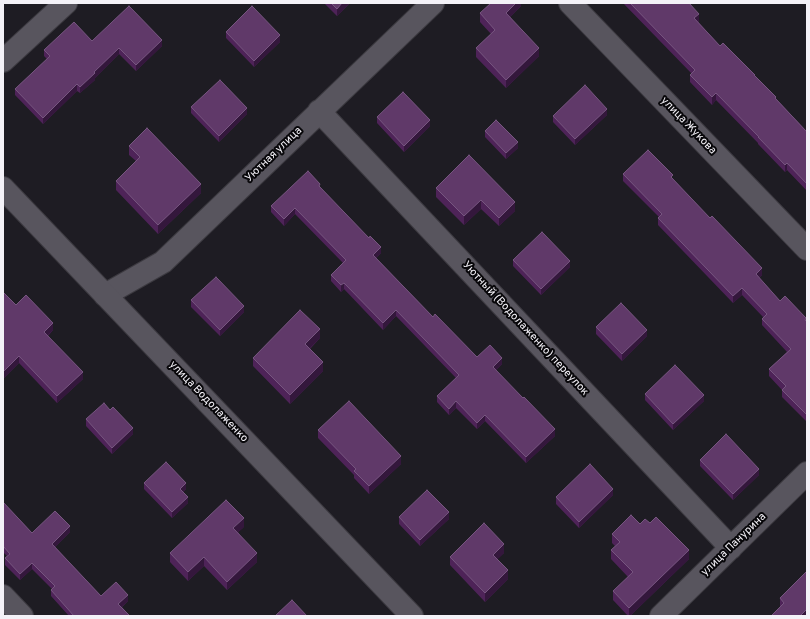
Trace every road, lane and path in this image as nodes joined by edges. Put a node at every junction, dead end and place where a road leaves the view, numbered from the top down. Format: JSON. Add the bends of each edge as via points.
{"nodes":[{"id":1,"x":66,"y":3,"type":"edge"},
{"id":2,"x":433,"y":3,"type":"edge"},
{"id":3,"x":570,"y":3,"type":"edge"},
{"id":4,"x":3,"y":61,"type":"edge"},
{"id":5,"x":319,"y":111,"type":"junction"},
{"id":6,"x":3,"y":188,"type":"edge"},
{"id":7,"x":807,"y":249,"type":"edge"},
{"id":8,"x":105,"y":295,"type":"junction"},
{"id":9,"x":807,"y":473,"type":"edge"},
{"id":10,"x":731,"y":548,"type":"junction"},
{"id":11,"x":3,"y":596,"type":"edge"},
{"id":12,"x":22,"y":616,"type":"edge"},
{"id":13,"x":412,"y":616,"type":"edge"},
{"id":14,"x":661,"y":616,"type":"edge"}],
"edges":[{"from":1,"to":4,"type":"street"},
{"from":2,"to":5,"type":"street","name":"Уютная улица"},
{"from":3,"to":7,"type":"street","name":"улица Жукова"},
{"from":5,"to":8,"type":"street","name":"Уютная улица","via":[[163,262]]},
{"from":5,"to":10,"type":"street","name":"Уютный (Водолаженко) переулок"},
{"from":6,"to":8,"type":"street","name":"улица Водолаженко"},
{"from":8,"to":13,"type":"street","name":"улица Водолаженко"},
{"from":9,"to":10,"type":"street","name":"улица Панурина"},
{"from":10,"to":14,"type":"street","name":"улица Панурина"},
{"from":11,"to":12,"type":"street"}]}
